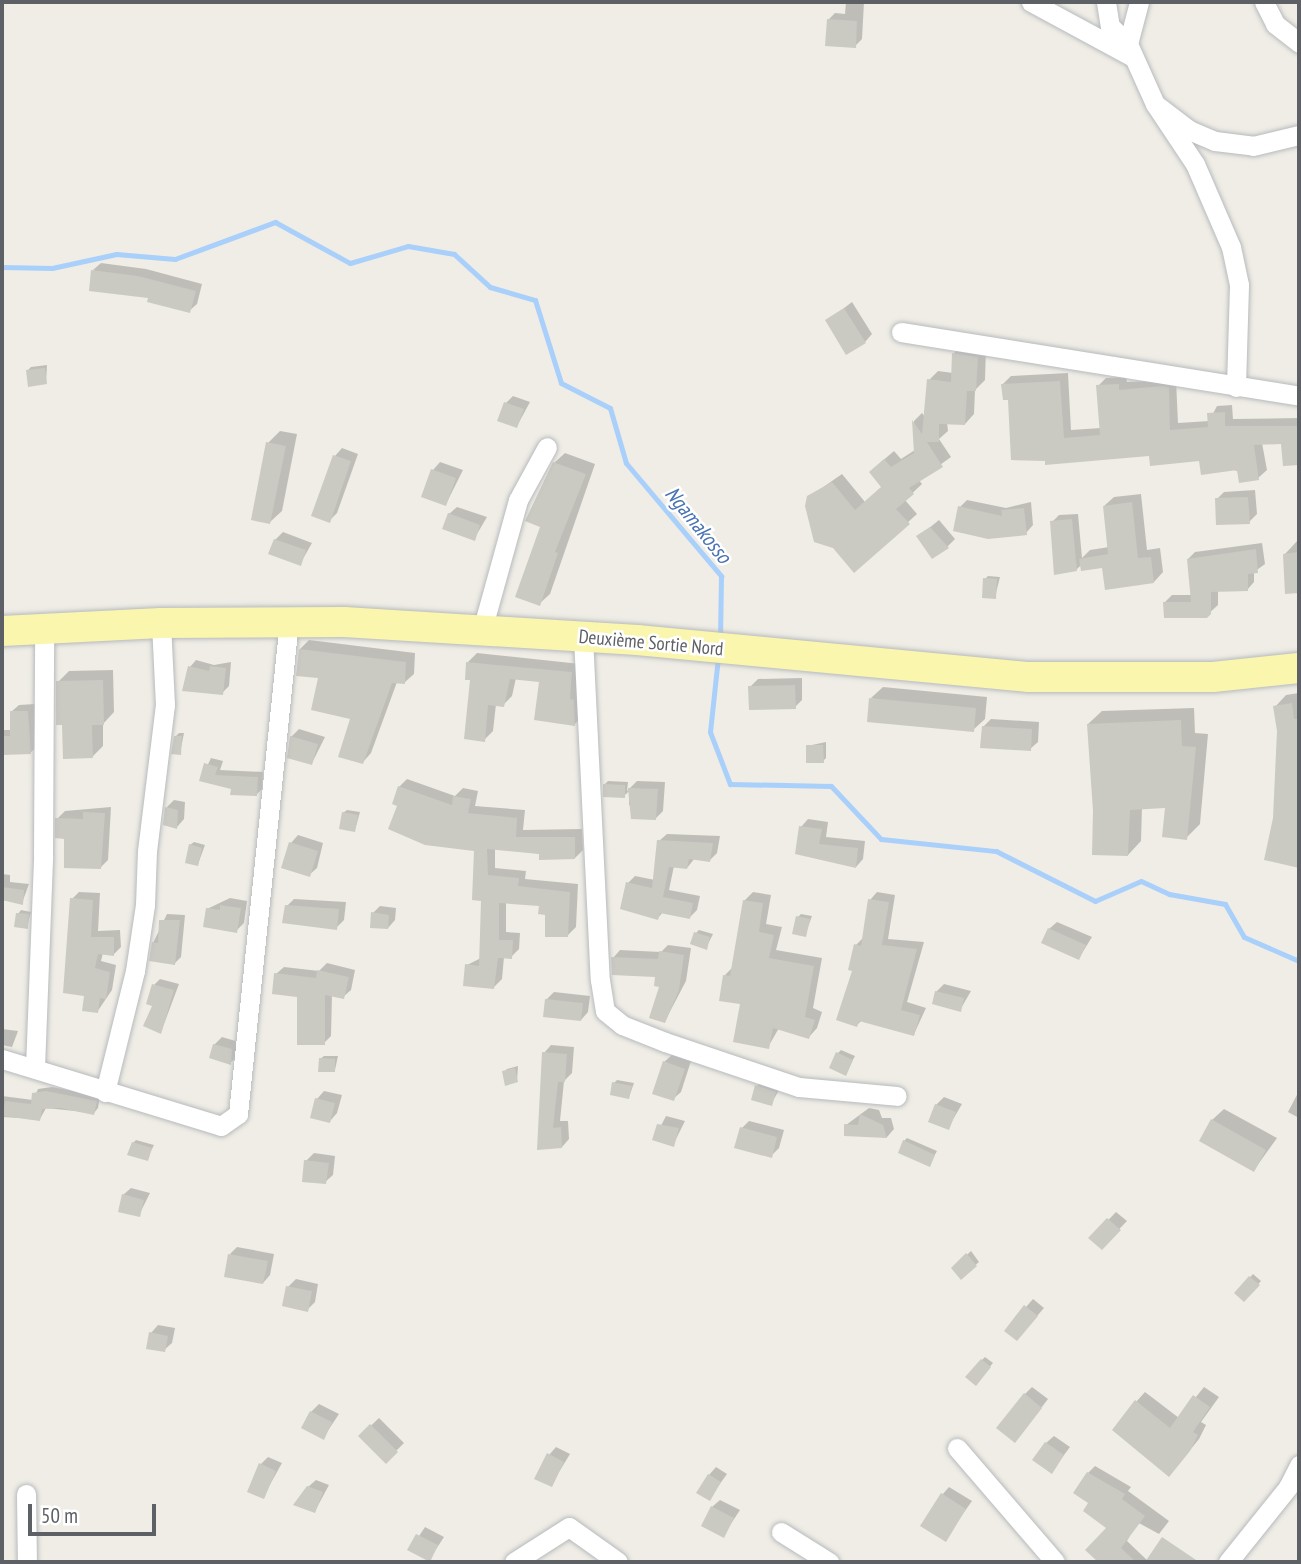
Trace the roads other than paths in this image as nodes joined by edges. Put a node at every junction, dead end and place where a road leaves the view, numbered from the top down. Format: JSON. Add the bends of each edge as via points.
{"nodes":[{"id":1,"x":1031,"y":2,"type":"edge"},
{"id":2,"x":1106,"y":2,"type":"edge"},
{"id":3,"x":1139,"y":2,"type":"edge"},
{"id":4,"x":1264,"y":2,"type":"edge"},
{"id":5,"x":1299,"y":43,"type":"edge"},
{"id":6,"x":1130,"y":50,"type":"junction"},
{"id":7,"x":1155,"y":104,"type":"junction"},
{"id":8,"x":1299,"y":135,"type":"edge"},
{"id":9,"x":901,"y":332,"type":"dead end"},
{"id":10,"x":1236,"y":387,"type":"junction"},
{"id":11,"x":1299,"y":396,"type":"edge"},
{"id":12,"x":547,"y":447,"type":"dead end"},
{"id":13,"x":289,"y":622,"type":"junction"},
{"id":14,"x":161,"y":623,"type":"junction"},
{"id":15,"x":44,"y":628,"type":"junction"},
{"id":16,"x":2,"y":631,"type":"edge"},
{"id":17,"x":482,"y":631,"type":"junction"},
{"id":18,"x":583,"y":636,"type":"junction"},
{"id":19,"x":1299,"y":668,"type":"edge"},
{"id":20,"x":2,"y":1059,"type":"edge"},
{"id":21,"x":35,"y":1068,"type":"junction"},
{"id":22,"x":105,"y":1092,"type":"junction"},
{"id":23,"x":897,"y":1096,"type":"dead end"},
{"id":24,"x":957,"y":1448,"type":"dead end"},
{"id":25,"x":1299,"y":1465,"type":"edge"},
{"id":26,"x":1293,"y":1487,"type":"edge"},
{"id":27,"x":26,"y":1494,"type":"dead end"},
{"id":28,"x":782,"y":1532,"type":"dead end"},
{"id":29,"x":27,"y":1562,"type":"edge"},
{"id":30,"x":513,"y":1562,"type":"edge"},
{"id":31,"x":618,"y":1562,"type":"edge"},
{"id":32,"x":829,"y":1562,"type":"edge"},
{"id":33,"x":1055,"y":1562,"type":"edge"},
{"id":34,"x":1228,"y":1562,"type":"edge"}],
"edges":[{"from":1,"to":6,"type":"street"},
{"from":2,"to":6,"type":"street","via":[[1110,26]]},
{"from":3,"to":6,"type":"street"},
{"from":4,"to":5,"type":"street","via":[[1275,24]]},
{"from":6,"to":7,"type":"street"},
{"from":7,"to":8,"type":"street","via":[[1189,130],[1215,141],[1253,146]]},
{"from":7,"to":10,"type":"street","via":[[1195,164],[1231,247],[1239,285]]},
{"from":9,"to":10,"type":"street"},
{"from":10,"to":11,"type":"street"},
{"from":12,"to":17,"type":"street","via":[[517,500]]},
{"from":13,"to":14,"type":"main road","name":"Deuxième Sortie Nord"},
{"from":13,"to":17,"type":"main road","name":"Deuxième Sortie Nord"},
{"from":13,"to":22,"type":"street","via":[[238,1114],[221,1126]]},
{"from":14,"to":15,"type":"main road","name":"Deuxième Sortie Nord"},
{"from":14,"to":22,"type":"street","via":[[165,705],[145,905],[135,971]]},
{"from":15,"to":16,"type":"main road","name":"Deuxième Sortie Nord"},
{"from":15,"to":21,"type":"street","via":[[43,855]]},
{"from":17,"to":18,"type":"main road","name":"Deuxième Sortie Nord"},
{"from":18,"to":19,"type":"main road","name":"Deuxième Sortie Nord","via":[[1043,677],[1213,677]]},
{"from":18,"to":23,"type":"street","via":[[600,980],[606,1011],[622,1025],[665,1042],[799,1087]]},
{"from":20,"to":21,"type":"street"},
{"from":21,"to":22,"type":"street"},
{"from":24,"to":33,"type":"street"},
{"from":25,"to":26,"type":"street"},
{"from":26,"to":34,"type":"street"},
{"from":27,"to":29,"type":"street"},
{"from":28,"to":32,"type":"street"},
{"from":30,"to":31,"type":"street","via":[[569,1527]]}]}
